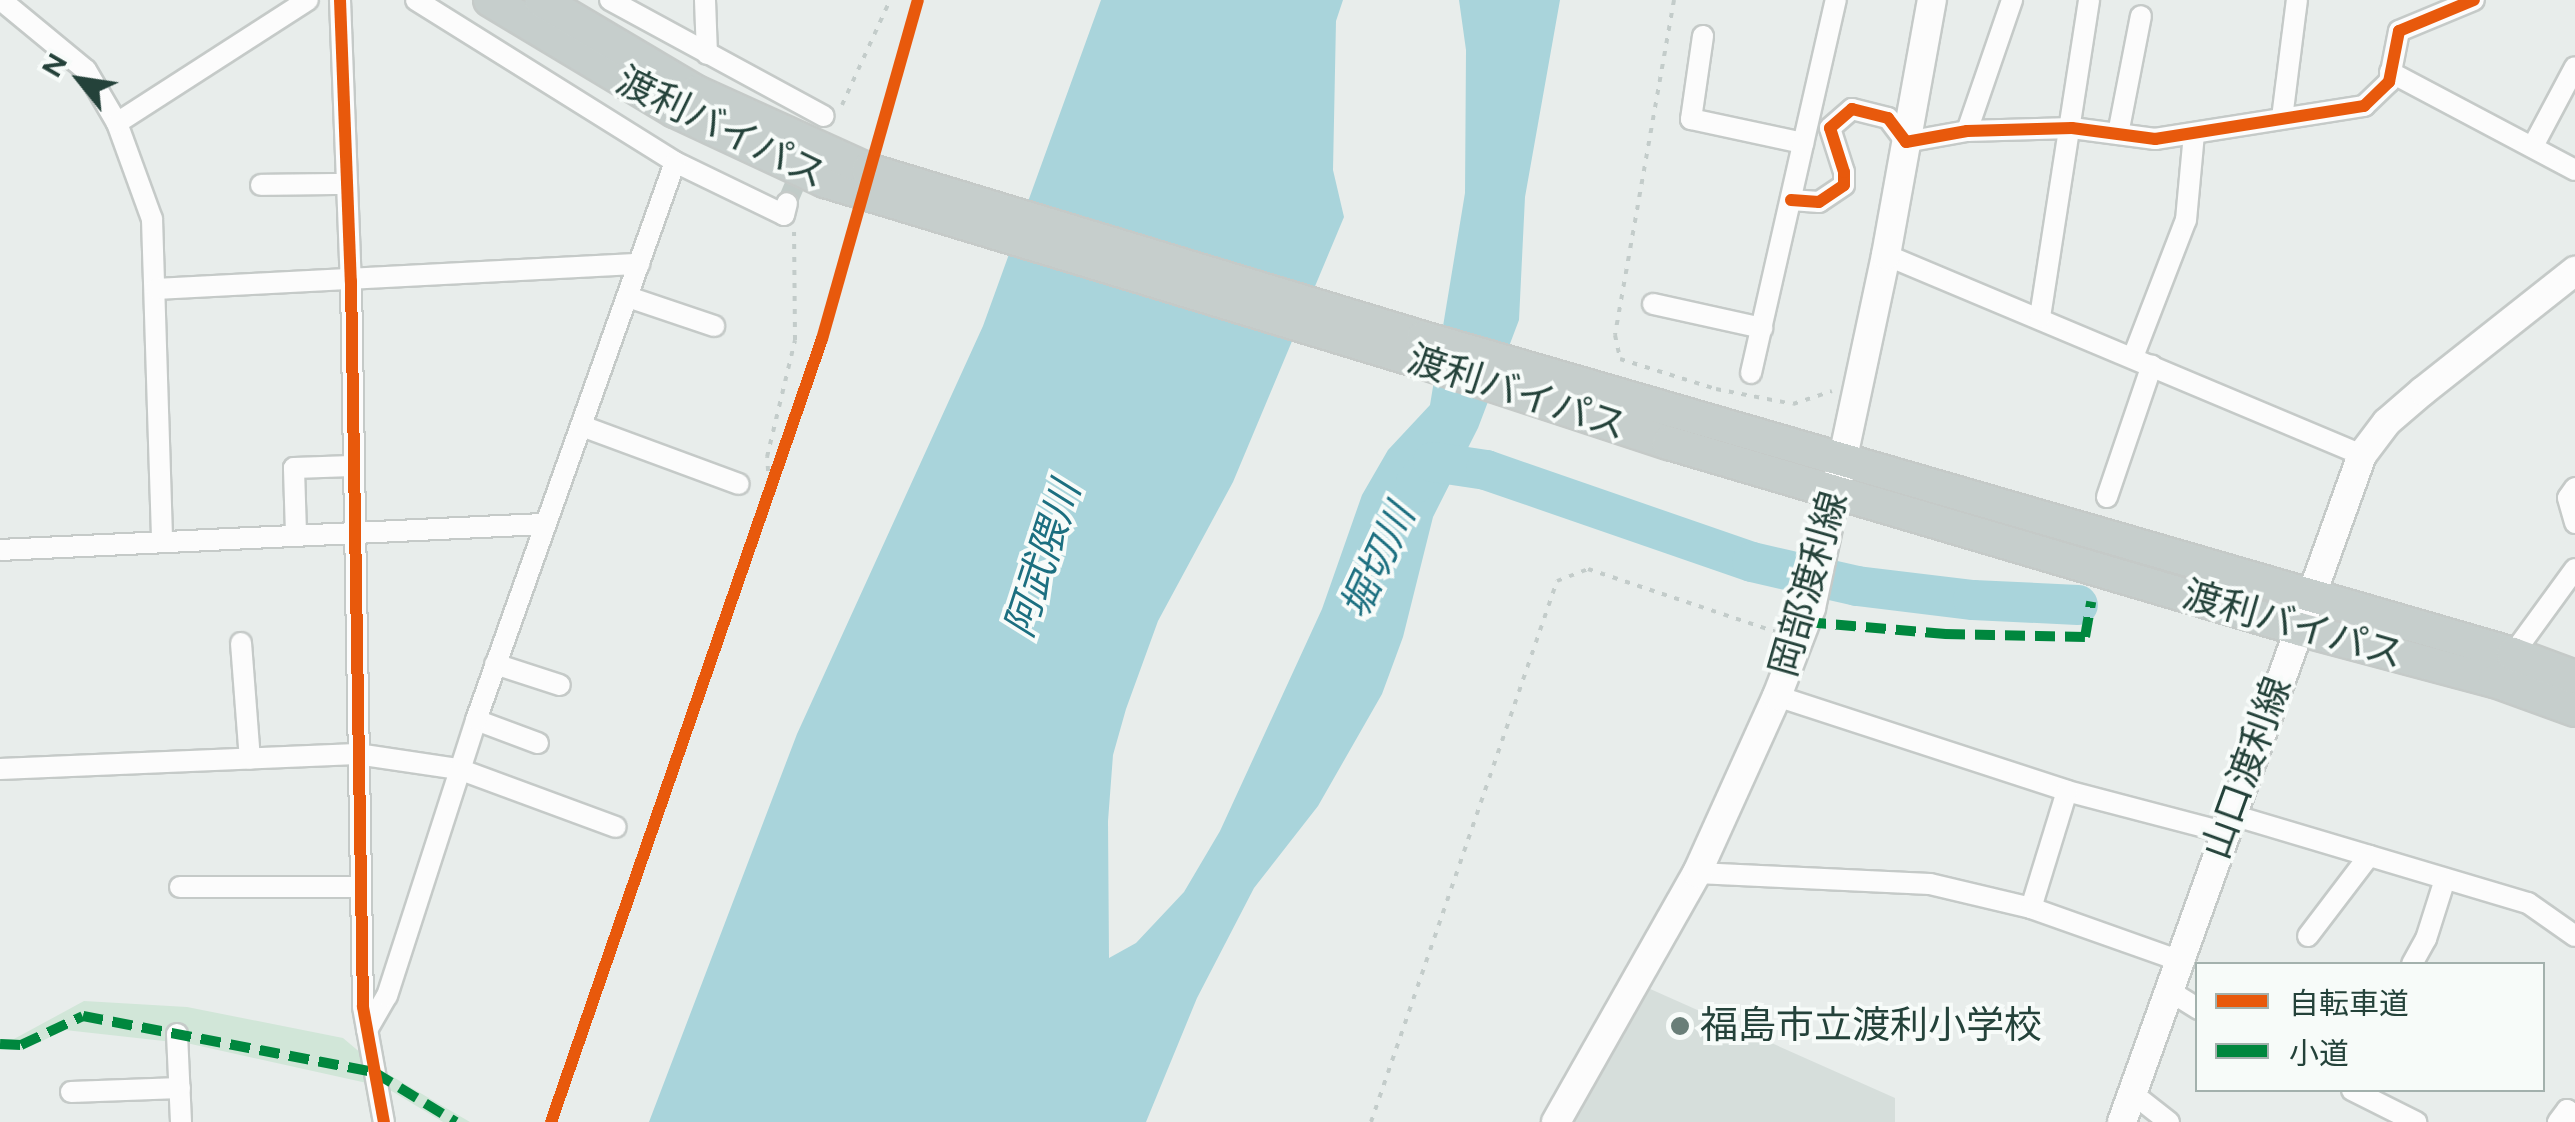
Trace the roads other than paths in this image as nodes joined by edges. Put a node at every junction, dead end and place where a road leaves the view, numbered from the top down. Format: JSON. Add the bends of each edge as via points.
{"nodes":[{"id":1,"x":308,"y":0,"type":"edge"},
{"id":2,"x":340,"y":0,"type":"edge"},
{"id":3,"x":416,"y":0,"type":"edge"},
{"id":4,"x":490,"y":0,"type":"edge"},
{"id":5,"x":541,"y":0,"type":"edge"},
{"id":6,"x":610,"y":0,"type":"edge"},
{"id":7,"x":705,"y":0,"type":"edge"},
{"id":8,"x":1836,"y":0,"type":"edge"},
{"id":9,"x":1932,"y":0,"type":"edge"},
{"id":10,"x":2012,"y":0,"type":"edge"},
{"id":11,"x":2089,"y":0,"type":"edge"},
{"id":12,"x":2298,"y":0,"type":"edge"},
{"id":13,"x":2474,"y":0,"type":"edge"},
{"id":14,"x":5,"y":1,"type":"edge"},
{"id":15,"x":2141,"y":16,"type":"dead end"},
{"id":16,"x":1703,"y":36,"type":"dead end"},
{"id":17,"x":707,"y":54,"type":"junction"},
{"id":18,"x":2575,"y":66,"type":"edge"},
{"id":19,"x":2390,"y":72,"type":"junction"},
{"id":20,"x":829,"y":118,"type":"road end"},
{"id":21,"x":2282,"y":118,"type":"junction"},
{"id":22,"x":117,"y":122,"type":"junction"},
{"id":23,"x":2072,"y":128,"type":"junction"},
{"id":24,"x":1967,"y":131,"type":"junction"},
{"id":25,"x":2118,"y":134,"type":"junction"},
{"id":26,"x":2194,"y":134,"type":"junction"},
{"id":27,"x":1906,"y":142,"type":"junction"},
{"id":28,"x":1803,"y":143,"type":"junction"},
{"id":29,"x":2533,"y":146,"type":"junction"},
{"id":30,"x":675,"y":162,"type":"junction"},
{"id":31,"x":2575,"y":170,"type":"edge"},
{"id":32,"x":346,"y":184,"type":"junction"},
{"id":33,"x":262,"y":185,"type":"dead end"},
{"id":34,"x":894,"y":191,"type":"junction"},
{"id":35,"x":1790,"y":200,"type":"junction"},
{"id":36,"x":788,"y":202,"type":"dead end"},
{"id":37,"x":1886,"y":254,"type":"junction"},
{"id":38,"x":639,"y":264,"type":"junction"},
{"id":39,"x":2575,"y":271,"type":"edge"},
{"id":40,"x":351,"y":281,"type":"junction"},
{"id":41,"x":156,"y":289,"type":"junction"},
{"id":42,"x":628,"y":297,"type":"junction"},
{"id":43,"x":1654,"y":304,"type":"dead end"},
{"id":44,"x":2040,"y":316,"type":"junction"},
{"id":45,"x":714,"y":326,"type":"dead end"},
{"id":46,"x":1762,"y":328,"type":"junction"},
{"id":47,"x":2142,"y":361,"type":"junction"},
{"id":48,"x":1751,"y":373,"type":"dead end"},
{"id":49,"x":1580,"y":398,"type":"junction"},
{"id":50,"x":582,"y":426,"type":"junction"},
{"id":51,"x":2362,"y":455,"type":"junction"},
{"id":52,"x":1844,"y":457,"type":"junction"},
{"id":53,"x":352,"y":466,"type":"junction"},
{"id":54,"x":739,"y":484,"type":"dead end"},
{"id":55,"x":2575,"y":488,"type":"edge"},
{"id":56,"x":1836,"y":492,"type":"junction"},
{"id":57,"x":2108,"y":497,"type":"dead end"},
{"id":58,"x":2575,"y":523,"type":"edge"},
{"id":59,"x":544,"y":524,"type":"junction"},
{"id":60,"x":353,"y":532,"type":"junction"},
{"id":61,"x":296,"y":533,"type":"junction"},
{"id":62,"x":162,"y":539,"type":"junction"},
{"id":63,"x":0,"y":550,"type":"edge"},
{"id":64,"x":2575,"y":569,"type":"edge"},
{"id":65,"x":2312,"y":597,"type":"junction"},
{"id":66,"x":2299,"y":628,"type":"junction"},
{"id":67,"x":242,"y":642,"type":"dead end"},
{"id":68,"x":2514,"y":654,"type":"junction"},
{"id":69,"x":495,"y":664,"type":"junction"},
{"id":70,"x":2575,"y":677,"type":"edge"},
{"id":71,"x":560,"y":685,"type":"dead end"},
{"id":72,"x":1777,"y":696,"type":"junction"},
{"id":73,"x":2575,"y":710,"type":"edge"},
{"id":74,"x":476,"y":720,"type":"junction"},
{"id":75,"x":538,"y":744,"type":"dead end"},
{"id":76,"x":357,"y":754,"type":"junction"},
{"id":77,"x":250,"y":759,"type":"junction"},
{"id":78,"x":0,"y":769,"type":"edge"},
{"id":79,"x":459,"y":770,"type":"junction"},
{"id":80,"x":2068,"y":791,"type":"junction"},
{"id":81,"x":2226,"y":823,"type":"junction"},
{"id":82,"x":616,"y":827,"type":"dead end"},
{"id":83,"x":2369,"y":856,"type":"junction"},
{"id":84,"x":1696,"y":873,"type":"junction"},
{"id":85,"x":2446,"y":879,"type":"junction"},
{"id":86,"x":180,"y":887,"type":"dead end"},
{"id":87,"x":359,"y":888,"type":"junction"},
{"id":88,"x":2031,"y":908,"type":"junction"},
{"id":89,"x":2571,"y":924,"type":"edge"},
{"id":90,"x":2308,"y":936,"type":"dead end"},
{"id":91,"x":2178,"y":960,"type":"junction"},
{"id":92,"x":2413,"y":962,"type":"edge"},
{"id":93,"x":2168,"y":990,"type":"junction"},
{"id":94,"x":2195,"y":1007,"type":"edge"},
{"id":95,"x":367,"y":1030,"type":"junction"},
{"id":96,"x":178,"y":1034,"type":"dead end"},
{"id":97,"x":180,"y":1088,"type":"junction"},
{"id":98,"x":71,"y":1092,"type":"dead end"},
{"id":99,"x":2356,"y":1092,"type":"edge"},
{"id":100,"x":2132,"y":1093,"type":"junction"},
{"id":101,"x":2575,"y":1115,"type":"edge"},
{"id":102,"x":181,"y":1122,"type":"edge"},
{"id":103,"x":384,"y":1122,"type":"edge"},
{"id":104,"x":1556,"y":1122,"type":"edge"},
{"id":105,"x":2122,"y":1122,"type":"edge"},
{"id":106,"x":2169,"y":1122,"type":"edge"},
{"id":107,"x":2416,"y":1122,"type":"edge"},
{"id":108,"x":2558,"y":1122,"type":"edge"}],
"edges":[{"from":1,"to":22,"type":"street"},
{"from":2,"to":32,"type":"street"},
{"from":3,"to":30,"type":"street"},
{"from":4,"to":34,"type":"highway","name":"渡利バイパス","via":[[675,111],[825,180]]},
{"from":5,"to":34,"type":"highway","name":"渡利バイパス","via":[[696,92]]},
{"from":6,"to":17,"type":"street"},
{"from":7,"to":17,"type":"street"},
{"from":8,"to":28,"type":"street"},
{"from":9,"to":27,"type":"main road","name":"岡部渡利線"},
{"from":10,"to":24,"type":"street"},
{"from":11,"to":23,"type":"street"},
{"from":12,"to":21,"type":"street"},
{"from":13,"to":19,"type":"street","via":[[2398,31]]},
{"from":14,"to":22,"type":"street","via":[[86,70]]},
{"from":15,"to":25,"type":"street"},
{"from":16,"to":28,"type":"street","via":[[1690,119]]},
{"from":17,"to":20,"type":"street"},
{"from":18,"to":29,"type":"street"},
{"from":19,"to":21,"type":"street","via":[[2385,89],[2364,106]]},
{"from":19,"to":29,"type":"street"},
{"from":21,"to":26,"type":"street"},
{"from":22,"to":41,"type":"street","via":[[152,219]]},
{"from":23,"to":24,"type":"street"},
{"from":23,"to":25,"type":"street"},
{"from":23,"to":44,"type":"street"},
{"from":24,"to":27,"type":"street"},
{"from":25,"to":26,"type":"street"},
{"from":26,"to":47,"type":"street","via":[[2186,220]]},
{"from":27,"to":35,"type":"street","via":[[1888,118],[1852,108],[1830,128],[1844,185],[1819,202]]},
{"from":27,"to":37,"type":"main road","name":"岡部渡利線"},
{"from":28,"to":35,"type":"street"},
{"from":29,"to":31,"type":"street"},
{"from":30,"to":36,"type":"street","via":[[784,215]]},
{"from":30,"to":38,"type":"street"},
{"from":32,"to":33,"type":"street"},
{"from":32,"to":40,"type":"street"},
{"from":34,"to":49,"type":"highway","name":"渡利バイパス"},
{"from":35,"to":46,"type":"street"},
{"from":37,"to":44,"type":"street"},
{"from":37,"to":52,"type":"main road","name":"岡部渡利線"},
{"from":38,"to":40,"type":"street"},
{"from":38,"to":42,"type":"street"},
{"from":39,"to":51,"type":"main road","name":"山口渡利線","via":[[2423,390]]},
{"from":40,"to":41,"type":"street"},
{"from":40,"to":53,"type":"street"},
{"from":41,"to":62,"type":"street"},
{"from":42,"to":45,"type":"street"},
{"from":42,"to":50,"type":"street"},
{"from":43,"to":46,"type":"street"},
{"from":44,"to":47,"type":"street"},
{"from":46,"to":48,"type":"street"},
{"from":47,"to":51,"type":"street"},
{"from":47,"to":57,"type":"street"},
{"from":49,"to":52,"type":"highway","name":"渡利バイパス"},
{"from":49,"to":56,"type":"highway","name":"渡利バイパス"},
{"from":50,"to":54,"type":"street"},
{"from":50,"to":59,"type":"street"},
{"from":51,"to":65,"type":"main road","name":"山口渡利線"},
{"from":52,"to":56,"type":"main road","name":"岡部渡利線"},
{"from":52,"to":65,"type":"highway","name":"渡利バイパス"},
{"from":53,"to":60,"type":"street"},
{"from":53,"to":61,"type":"street","via":[[294,468]]},
{"from":55,"to":58,"type":"street","via":[[2568,498]]},
{"from":56,"to":66,"type":"highway","name":"渡利バイパス"},
{"from":56,"to":72,"type":"main road","name":"岡部渡利線","via":[[1811,608]]},
{"from":59,"to":60,"type":"street"},
{"from":59,"to":69,"type":"street"},
{"from":60,"to":61,"type":"street"},
{"from":60,"to":76,"type":"street"},
{"from":61,"to":62,"type":"street"},
{"from":62,"to":63,"type":"street"},
{"from":64,"to":68,"type":"street"},
{"from":65,"to":66,"type":"main road","name":"山口渡利線"},
{"from":65,"to":68,"type":"highway","name":"渡利バイパス"},
{"from":66,"to":73,"type":"highway","name":"渡利バイパス","via":[[2495,681]]},
{"from":66,"to":81,"type":"main road","name":"山口渡利線"},
{"from":67,"to":77,"type":"street"},
{"from":68,"to":70,"type":"highway","name":"渡利バイパス"},
{"from":69,"to":71,"type":"street"},
{"from":69,"to":74,"type":"street"},
{"from":72,"to":80,"type":"street"},
{"from":72,"to":84,"type":"main road","name":"岡部渡利線"},
{"from":74,"to":75,"type":"street"},
{"from":74,"to":79,"type":"street"},
{"from":76,"to":77,"type":"street"},
{"from":76,"to":79,"type":"street"},
{"from":76,"to":87,"type":"street"},
{"from":77,"to":78,"type":"street"},
{"from":79,"to":82,"type":"street"},
{"from":79,"to":95,"type":"street","via":[[387,996]]},
{"from":80,"to":81,"type":"street"},
{"from":80,"to":88,"type":"street"},
{"from":81,"to":83,"type":"street"},
{"from":81,"to":91,"type":"main road","name":"山口渡利線"},
{"from":83,"to":85,"type":"street"},
{"from":83,"to":90,"type":"street"},
{"from":84,"to":88,"type":"street","via":[[1930,884]]},
{"from":84,"to":104,"type":"main road","name":"岡部渡利線"},
{"from":85,"to":89,"type":"street","via":[[2528,903]]},
{"from":85,"to":92,"type":"street"},
{"from":86,"to":87,"type":"street"},
{"from":87,"to":95,"type":"street"},
{"from":88,"to":91,"type":"street"},
{"from":91,"to":93,"type":"main road","name":"山口渡利線"},
{"from":93,"to":94,"type":"street"},
{"from":93,"to":100,"type":"main road","name":"山口渡利線"},
{"from":95,"to":103,"type":"street"},
{"from":96,"to":97,"type":"street"},
{"from":97,"to":98,"type":"street"},
{"from":97,"to":102,"type":"street"},
{"from":99,"to":107,"type":"street"},
{"from":100,"to":105,"type":"main road","name":"山口渡利線"},
{"from":100,"to":106,"type":"street"},
{"from":101,"to":108,"type":"street","via":[[2567,1110]]}]}
